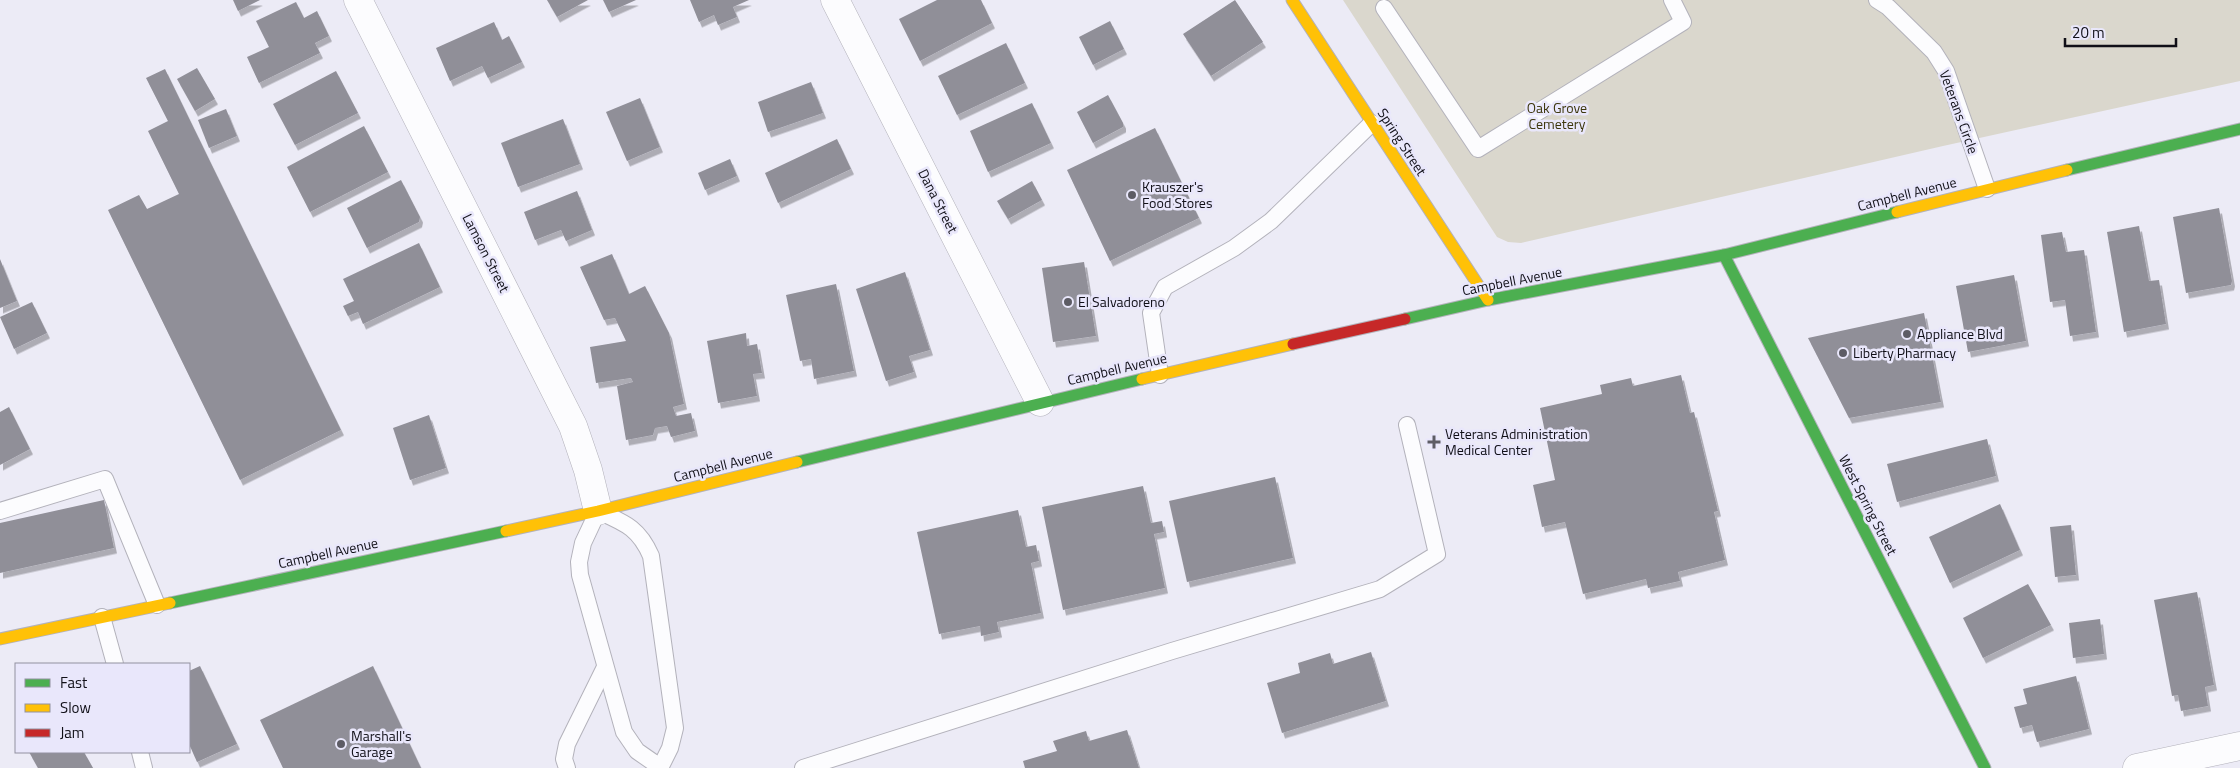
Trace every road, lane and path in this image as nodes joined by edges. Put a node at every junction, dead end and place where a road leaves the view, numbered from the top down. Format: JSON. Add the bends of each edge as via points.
{"nodes":[{"id":1,"x":358,"y":0,"type":"edge"},
{"id":2,"x":835,"y":0,"type":"edge"},
{"id":3,"x":1292,"y":0,"type":"edge"},
{"id":4,"x":1672,"y":0,"type":"edge"},
{"id":5,"x":1887,"y":2,"type":"edge"},
{"id":6,"x":1386,"y":3,"type":"edge"},
{"id":7,"x":1372,"y":123,"type":"junction"},
{"id":8,"x":2240,"y":129,"type":"edge"},
{"id":9,"x":1987,"y":189,"type":"junction"},
{"id":10,"x":1724,"y":256,"type":"junction"},
{"id":11,"x":1488,"y":300,"type":"junction"},
{"id":12,"x":1160,"y":375,"type":"junction"},
{"id":13,"x":1040,"y":402,"type":"junction"},
{"id":14,"x":1407,"y":426,"type":"dead end"},
{"id":15,"x":0,"y":511,"type":"edge"},
{"id":16,"x":598,"y":511,"type":"junction"},
{"id":17,"x":157,"y":605,"type":"junction"},
{"id":18,"x":102,"y":617,"type":"junction"},
{"id":19,"x":0,"y":639,"type":"edge"},
{"id":20,"x":115,"y":663,"type":"edge"},
{"id":21,"x":605,"y":667,"type":"junction"},
{"id":22,"x":2240,"y":746,"type":"edge"},
{"id":23,"x":140,"y":753,"type":"edge"},
{"id":24,"x":660,"y":767,"type":"edge"},
{"id":25,"x":144,"y":768,"type":"edge"},
{"id":26,"x":568,"y":768,"type":"edge"},
{"id":27,"x":803,"y":768,"type":"edge"},
{"id":28,"x":1984,"y":768,"type":"edge"},
{"id":29,"x":2137,"y":768,"type":"edge"}],
"edges":[{"from":1,"to":16,"type":"street","name":"Lamson Street","via":[[573,426]]},
{"from":2,"to":13,"type":"street","name":"Dana Street"},
{"from":3,"to":7,"type":"main road","name":"Spring Street"},
{"from":4,"to":6,"type":"lane","via":[[1683,22],[1478,150]]},
{"from":5,"to":9,"type":"lane","name":"Veterans Circle","via":[[1934,52],[1946,71]]},
{"from":7,"to":11,"type":"main road","name":"Spring Street"},
{"from":7,"to":12,"type":"lane","via":[[1271,221],[1234,248],[1165,288],[1151,313]]},
{"from":8,"to":9,"type":"main road","name":"Campbell Avenue"},
{"from":9,"to":10,"type":"main road","name":"Campbell Avenue"},
{"from":10,"to":11,"type":"main road","name":"Campbell Avenue"},
{"from":10,"to":28,"type":"main road","name":"West Spring Street"},
{"from":11,"to":12,"type":"main road","name":"Campbell Avenue"},
{"from":12,"to":13,"type":"main road","name":"Campbell Avenue"},
{"from":13,"to":16,"type":"main road","name":"Campbell Avenue"},
{"from":14,"to":27,"type":"lane","via":[[1437,554],[1380,589]]},
{"from":15,"to":17,"type":"lane","via":[[105,479]]},
{"from":16,"to":17,"type":"main road","name":"Campbell Avenue"},
{"from":16,"to":21,"type":"lane","via":[[583,543],[579,571]]},
{"from":16,"to":24,"type":"lane","via":[[622,522],[643,538],[652,560],[675,728],[670,748]]},
{"from":17,"to":18,"type":"main road","name":"Campbell Avenue"},
{"from":18,"to":19,"type":"main road","name":"Campbell Avenue"},
{"from":18,"to":20,"type":"lane"},
{"from":21,"to":24,"type":"lane","via":[[627,738],[637,751]]},
{"from":21,"to":26,"type":"lane","via":[[566,744],[564,759]]},
{"from":22,"to":29,"type":"street"},
{"from":23,"to":25,"type":"lane"}]}
